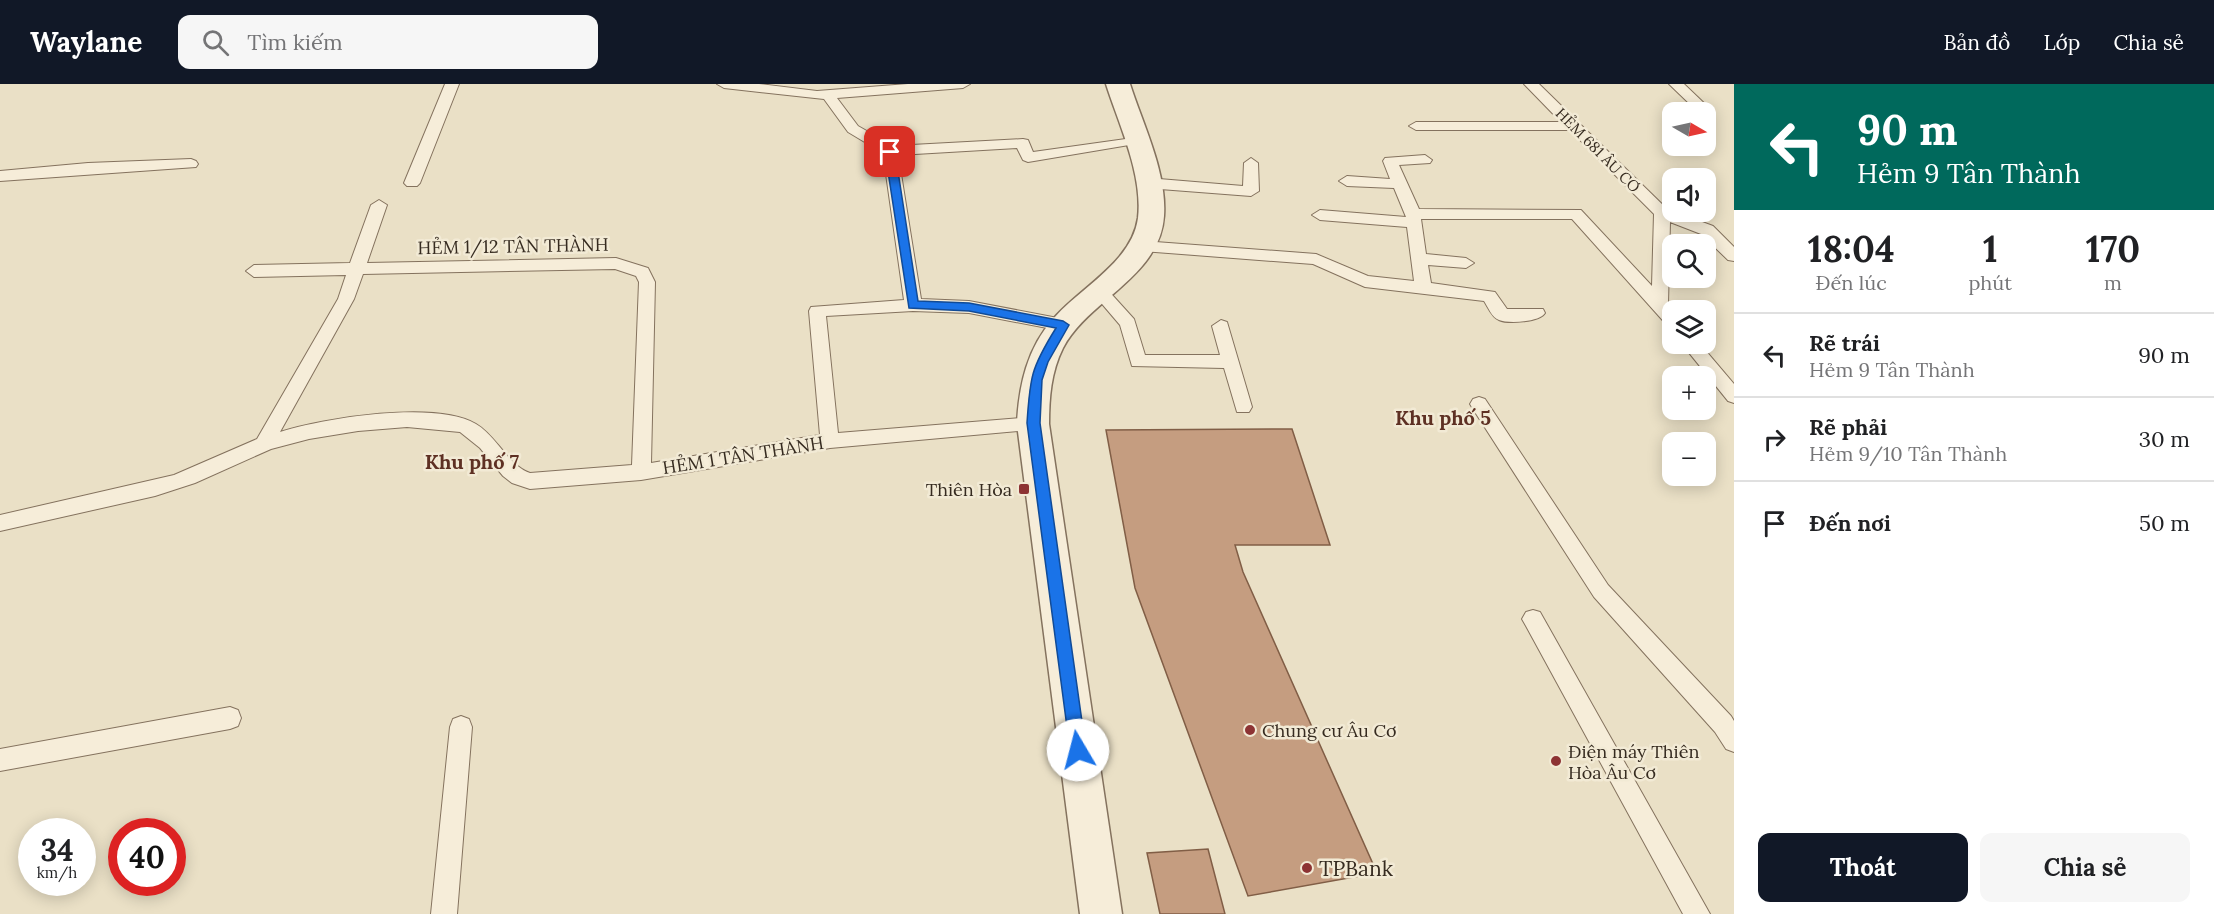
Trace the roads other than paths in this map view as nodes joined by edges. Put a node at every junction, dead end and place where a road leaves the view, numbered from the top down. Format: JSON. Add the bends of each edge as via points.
{"nodes":[{"id":1,"x":452,"y":84,"type":"edge"},
{"id":2,"x":724,"y":84,"type":"edge"},
{"id":3,"x":963,"y":84,"type":"edge"},
{"id":4,"x":1118,"y":84,"type":"edge"},
{"id":5,"x":1531,"y":84,"type":"edge"},
{"id":6,"x":1676,"y":84,"type":"edge"},
{"id":7,"x":828,"y":95,"type":"junction"},
{"id":8,"x":1696,"y":102,"type":"edge"},
{"id":9,"x":1416,"y":126,"type":"dead end"},
{"id":10,"x":1574,"y":126,"type":"junction"},
{"id":11,"x":1135,"y":140,"type":"junction"},
{"id":12,"x":890,"y":152,"type":"junction"},
{"id":13,"x":1425,"y":160,"type":"dead end"},
{"id":14,"x":1251,"y":163,"type":"dead end"},
{"id":15,"x":191,"y":165,"type":"dead end"},
{"id":16,"x":0,"y":176,"type":"edge"},
{"id":17,"x":1347,"y":181,"type":"dead end"},
{"id":18,"x":412,"y":183,"type":"dead end"},
{"id":19,"x":1147,"y":183,"type":"junction"},
{"id":20,"x":1400,"y":184,"type":"junction"},
{"id":21,"x":379,"y":205,"type":"dead end"},
{"id":22,"x":1662,"y":213,"type":"joint"},
{"id":23,"x":1320,"y":215,"type":"dead end"},
{"id":24,"x":1414,"y":218,"type":"junction"},
{"id":25,"x":1686,"y":222,"type":"edge"},
{"id":26,"x":1142,"y":246,"type":"junction"},
{"id":27,"x":1734,"y":256,"type":"edge"},
{"id":28,"x":1419,"y":259,"type":"junction"},
{"id":29,"x":1466,"y":263,"type":"dead end"},
{"id":30,"x":359,"y":267,"type":"junction"},
{"id":31,"x":254,"y":271,"type":"dead end"},
{"id":32,"x":1423,"y":288,"type":"junction"},
{"id":33,"x":1099,"y":291,"type":"junction"},
{"id":34,"x":913,"y":305,"type":"junction"},
{"id":35,"x":1660,"y":305,"type":"junction"},
{"id":36,"x":1662,"y":308,"type":"edge"},
{"id":37,"x":1537,"y":313,"type":"dead end"},
{"id":38,"x":1063,"y":325,"type":"junction"},
{"id":39,"x":1221,"y":326,"type":"dead end"},
{"id":40,"x":1700,"y":354,"type":"edge"},
{"id":41,"x":1230,"y":362,"type":"junction"},
{"id":42,"x":1732,"y":391,"type":"edge"},
{"id":43,"x":1479,"y":404,"type":"dead end"},
{"id":44,"x":1243,"y":407,"type":"dead end"},
{"id":45,"x":1033,"y":423,"type":"junction"},
{"id":46,"x":830,"y":441,"type":"junction"},
{"id":47,"x":264,"y":444,"type":"junction"},
{"id":48,"x":641,"y":472,"type":"junction"},
{"id":49,"x":0,"y":523,"type":"edge"},
{"id":50,"x":1533,"y":619,"type":"dead end"},
{"id":51,"x":230,"y":718,"type":"dead end"},
{"id":52,"x":461,"y":726,"type":"dead end"},
{"id":53,"x":1734,"y":741,"type":"edge"},
{"id":54,"x":0,"y":760,"type":"edge"},
{"id":55,"x":444,"y":914,"type":"edge"},
{"id":56,"x":1101,"y":914,"type":"edge"},
{"id":57,"x":1697,"y":914,"type":"edge"}],
"edges":[{"from":1,"to":18,"type":"lane"},
{"from":2,"to":7,"type":"lane","via":[[790,94]]},
{"from":3,"to":7,"type":"lane"},
{"from":4,"to":11,"type":"street"},
{"from":5,"to":10,"type":"lane","name":"HẺM 681 ÂU CƠ"},
{"from":6,"to":8,"type":"lane"},
{"from":7,"to":12,"type":"lane","via":[[853,129]]},
{"from":9,"to":10,"type":"lane"},
{"from":10,"to":22,"type":"lane","name":"HẺM 681 ÂU CƠ"},
{"from":11,"to":12,"type":"lane","via":[[1028,157],[1023,143]]},
{"from":11,"to":19,"type":"street"},
{"from":12,"to":34,"type":"lane"},
{"from":13,"to":20,"type":"lane","via":[[1390,161]]},
{"from":14,"to":19,"type":"lane","via":[[1251,191]]},
{"from":15,"to":16,"type":"lane"},
{"from":17,"to":20,"type":"lane"},
{"from":19,"to":26,"type":"street","via":[[1151,219]]},
{"from":20,"to":24,"type":"lane"},
{"from":21,"to":30,"type":"lane"},
{"from":22,"to":35,"type":"lane"},
{"from":23,"to":24,"type":"lane"},
{"from":24,"to":28,"type":"lane"},
{"from":24,"to":35,"type":"lane","via":[[1576,214]]},
{"from":25,"to":27,"type":"lane","via":[[1707,230]]},
{"from":26,"to":32,"type":"lane","via":[[1316,258],[1365,281]]},
{"from":26,"to":33,"type":"street"},
{"from":28,"to":29,"type":"lane"},
{"from":28,"to":32,"type":"lane"},
{"from":30,"to":31,"type":"lane","name":"HẺM 1/12 TÂN THÀNH"},
{"from":30,"to":47,"type":"lane","via":[[346,299]]},
{"from":30,"to":48,"type":"lane","name":"HẺM 1/12 TÂN THÀNH","via":[[616,263],[642,272],[647,282]]},
{"from":32,"to":37,"type":"lane","via":[[1489,296],[1502,315]]},
{"from":33,"to":38,"type":"street"},
{"from":33,"to":41,"type":"lane","via":[[1128,323],[1138,361]]},
{"from":34,"to":38,"type":"lane","via":[[969,307]]},
{"from":34,"to":46,"type":"lane","via":[[818,311]]},
{"from":35,"to":36,"type":"lane"},
{"from":38,"to":45,"type":"street","via":[[1036,380]]},
{"from":39,"to":41,"type":"lane"},
{"from":40,"to":42,"type":"lane"},
{"from":41,"to":44,"type":"lane"},
{"from":43,"to":53,"type":"lane","via":[[1601,591],[1723,724]]},
{"from":45,"to":46,"type":"lane","name":"HẺM 1 TÂN THÀNH"},
{"from":45,"to":56,"type":"street"},
{"from":46,"to":48,"type":"lane","name":"HẺM 1 TÂN THÀNH"},
{"from":47,"to":48,"type":"lane","name":"HẺM 1 TÂN THÀNH","via":[[308,431],[355,424],[455,423],[476,430],[520,479]]},
{"from":47,"to":49,"type":"lane","via":[[161,487]]},
{"from":50,"to":57,"type":"lane"},
{"from":51,"to":54,"type":"lane"},
{"from":52,"to":55,"type":"lane"}]}
